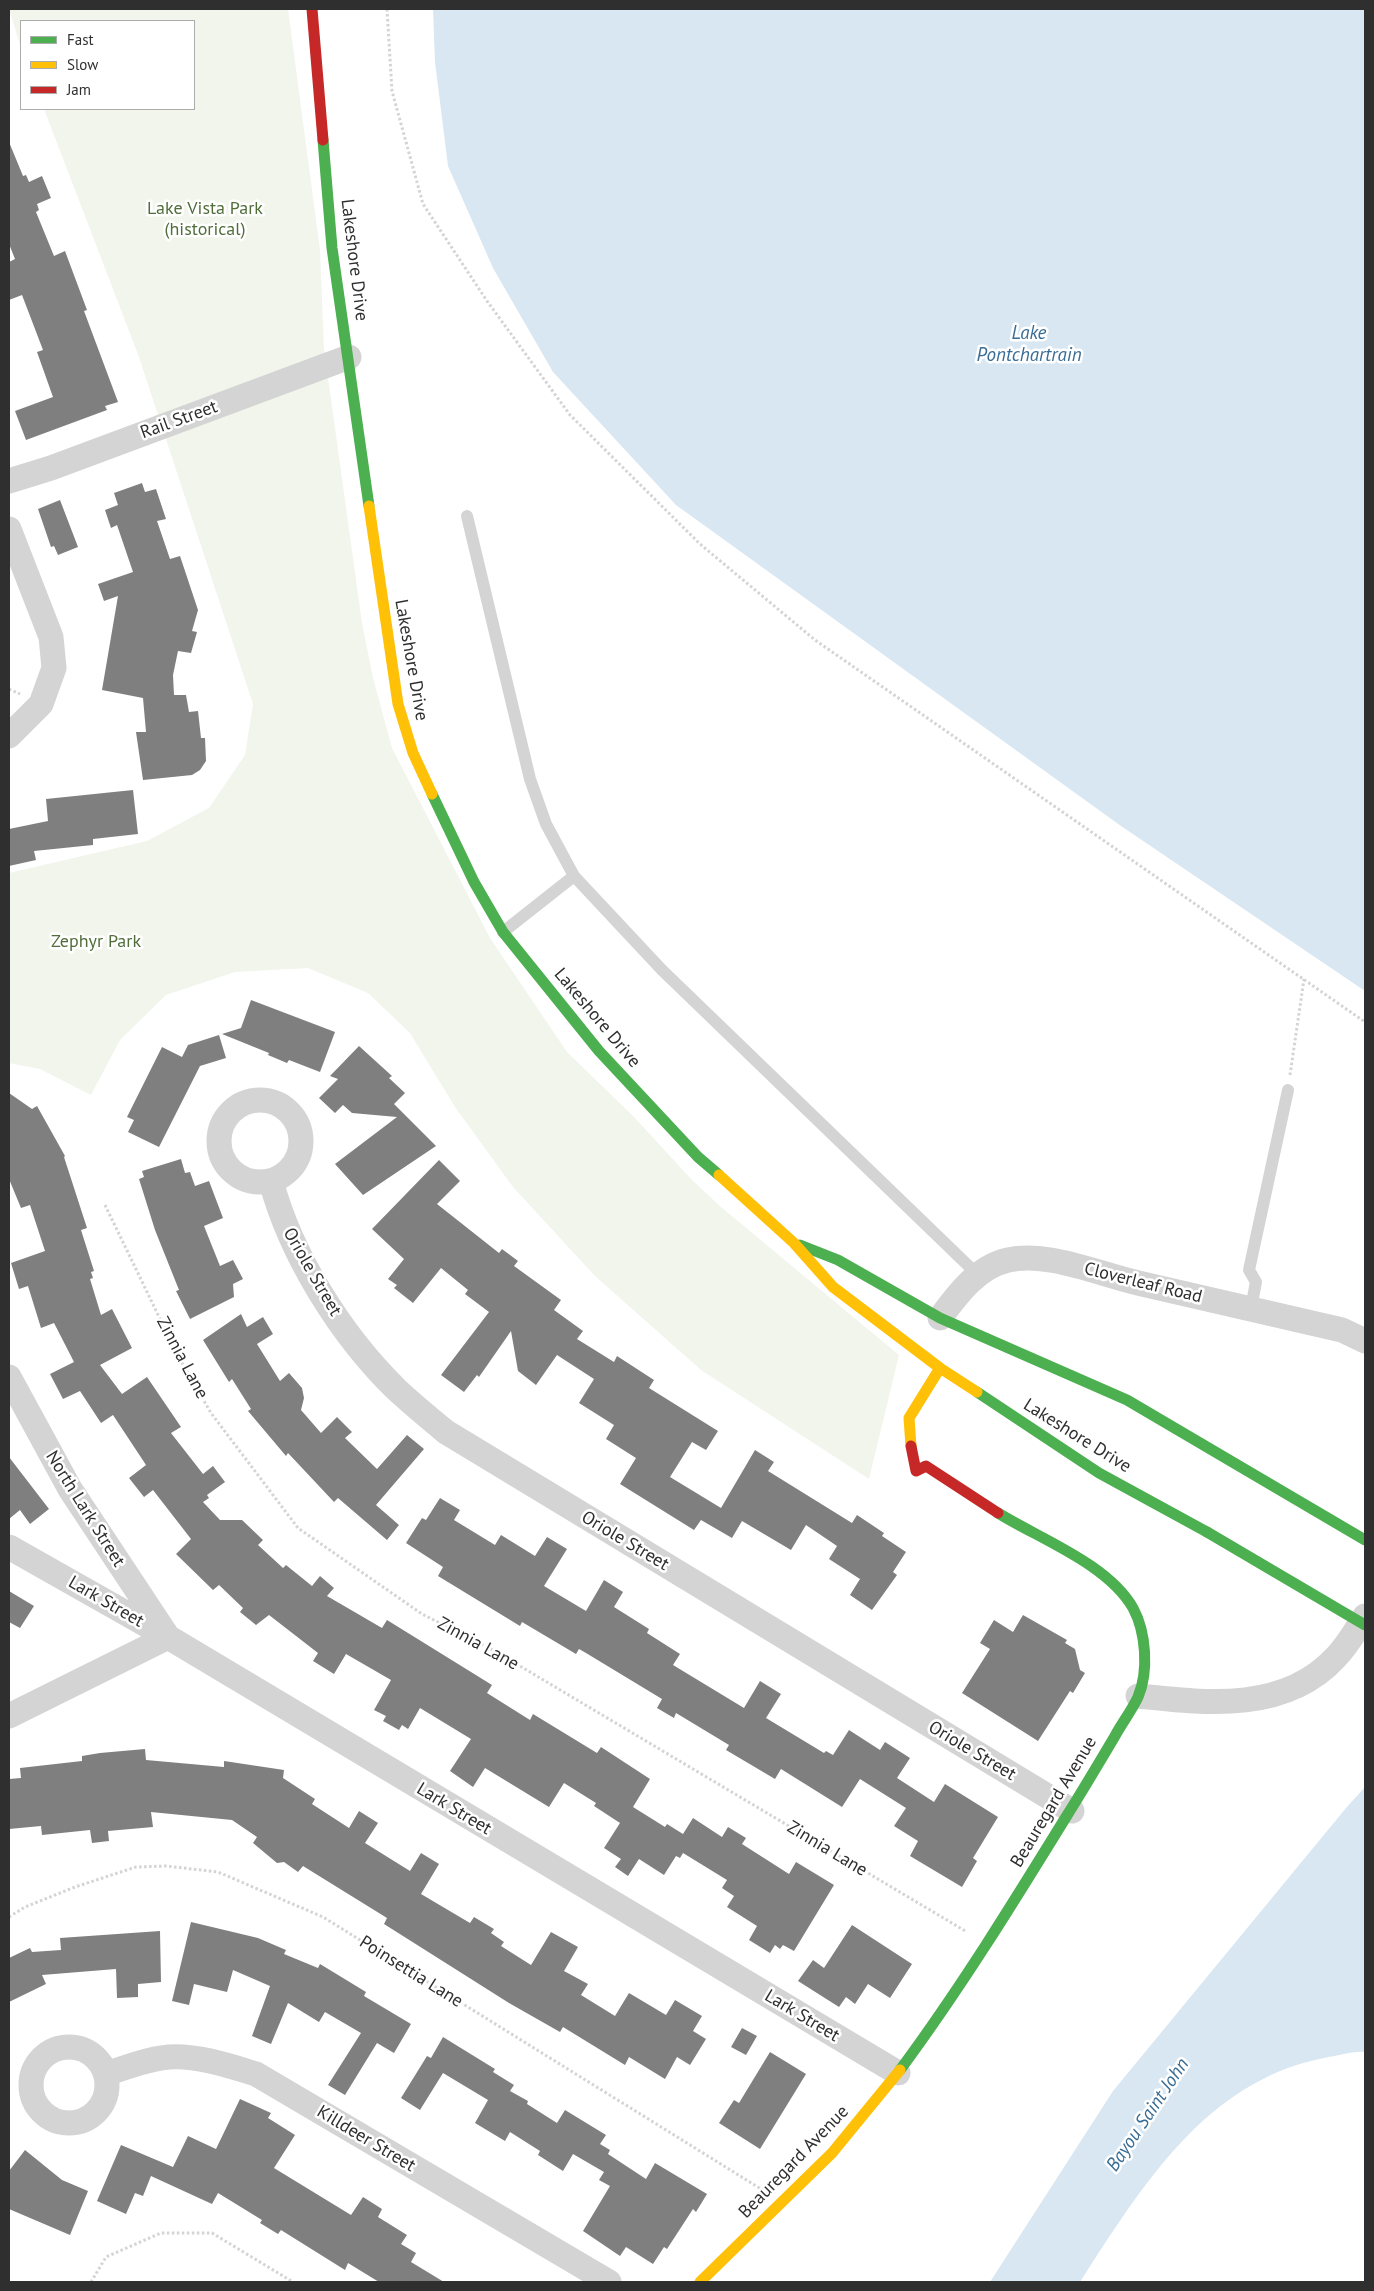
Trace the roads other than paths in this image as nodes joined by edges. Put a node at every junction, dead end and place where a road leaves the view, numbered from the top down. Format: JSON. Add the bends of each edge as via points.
{"nodes":[{"id":1,"x":312,"y":9,"type":"edge"},
{"id":2,"x":349,"y":357,"type":"junction"},
{"id":3,"x":9,"y":481,"type":"edge"},
{"id":4,"x":467,"y":516,"type":"dead end"},
{"id":5,"x":9,"y":529,"type":"edge"},
{"id":6,"x":9,"y":736,"type":"edge"},
{"id":7,"x":574,"y":876,"type":"junction"},
{"id":8,"x":503,"y":932,"type":"junction"},
{"id":9,"x":1288,"y":1090,"type":"road end"},
{"id":10,"x":271,"y":1181,"type":"dead end"},
{"id":11,"x":794,"y":1243,"type":"junction"},
{"id":12,"x":978,"y":1275,"type":"junction"},
{"id":13,"x":1251,"y":1308,"type":"junction"},
{"id":14,"x":940,"y":1318,"type":"junction"},
{"id":15,"x":1365,"y":1341,"type":"edge"},
{"id":16,"x":940,"y":1368,"type":"junction"},
{"id":17,"x":9,"y":1377,"type":"edge"},
{"id":18,"x":1365,"y":1540,"type":"edge"},
{"id":19,"x":9,"y":1546,"type":"edge"},
{"id":20,"x":1365,"y":1616,"type":"edge"},
{"id":21,"x":1365,"y":1625,"type":"edge"},
{"id":22,"x":168,"y":1637,"type":"junction"},
{"id":23,"x":1138,"y":1696,"type":"junction"},
{"id":24,"x":9,"y":1716,"type":"edge"},
{"id":25,"x":1072,"y":1811,"type":"junction"},
{"id":26,"x":898,"y":2073,"type":"junction"},
{"id":27,"x":106,"y":2074,"type":"dead end"},
{"id":28,"x":609,"y":2282,"type":"edge"},
{"id":29,"x":700,"y":2282,"type":"edge"}],
"edges":[{"from":1,"to":2,"type":"street","name":"Lakeshore Drive","via":[[332,248]]},
{"from":2,"to":3,"type":"street","name":"Rail Street"},
{"from":2,"to":8,"type":"street","name":"Lakeshore Drive","via":[[398,704],[413,753],[434,801]]},
{"from":4,"to":7,"type":"lane","via":[[530,779],[546,824]]},
{"from":5,"to":6,"type":"street","via":[[51,637],[54,668],[42,704]]},
{"from":7,"to":8,"type":"lane"},
{"from":7,"to":12,"type":"lane","via":[[662,970]]},
{"from":8,"to":11,"type":"street","name":"Lakeshore Drive","via":[[599,1051],[691,1150]]},
{"from":9,"to":13,"type":"lane","via":[[1249,1270],[1256,1282]]},
{"from":10,"to":25,"type":"street","name":"Oriole Street","via":[[299,1255],[333,1312],[360,1350],[396,1389],[446,1432]]},
{"from":11,"to":14,"type":"street","name":"Lakeshore Drive","via":[[838,1260]]},
{"from":11,"to":16,"type":"street","name":"Lakeshore Drive","via":[[833,1287]]},
{"from":12,"to":13,"type":"street","name":"Cloverleaf Road","via":[[1007,1260],[1046,1259]]},
{"from":12,"to":14,"type":"street","name":"Cloverleaf Road"},
{"from":13,"to":15,"type":"street","name":"Cloverleaf Road","via":[[1342,1330]]},
{"from":14,"to":18,"type":"street","name":"Lakeshore Drive","via":[[1127,1400]]},
{"from":16,"to":21,"type":"street","name":"Lakeshore Drive","bridge":true,"via":[[1100,1473]]},
{"from":16,"to":23,"type":"street","name":"Beauregard Avenue","via":[[909,1418],[908,1436],[916,1472],[926,1466],[980,1503],[1088,1567],[1124,1595],[1139,1623],[1143,1642],[1145,1663]]},
{"from":17,"to":22,"type":"street","name":"North Lark Street","via":[[70,1490]]},
{"from":19,"to":22,"type":"street","name":"Lark Street"},
{"from":20,"to":23,"type":"street","via":[[1336,1658],[1321,1672],[1285,1691],[1267,1697],[1202,1702]]},
{"from":22,"to":24,"type":"street"},
{"from":22,"to":26,"type":"street","name":"Lark Street"},
{"from":23,"to":25,"type":"street","name":"Beauregard Avenue"},
{"from":25,"to":26,"type":"street","name":"Beauregard Avenue","via":[[964,1981]]},
{"from":26,"to":29,"type":"street","name":"Beauregard Avenue","via":[[832,2153]]},
{"from":27,"to":28,"type":"street","name":"Killdeer Street","via":[[170,2057],[220,2062],[256,2074]]}]}
